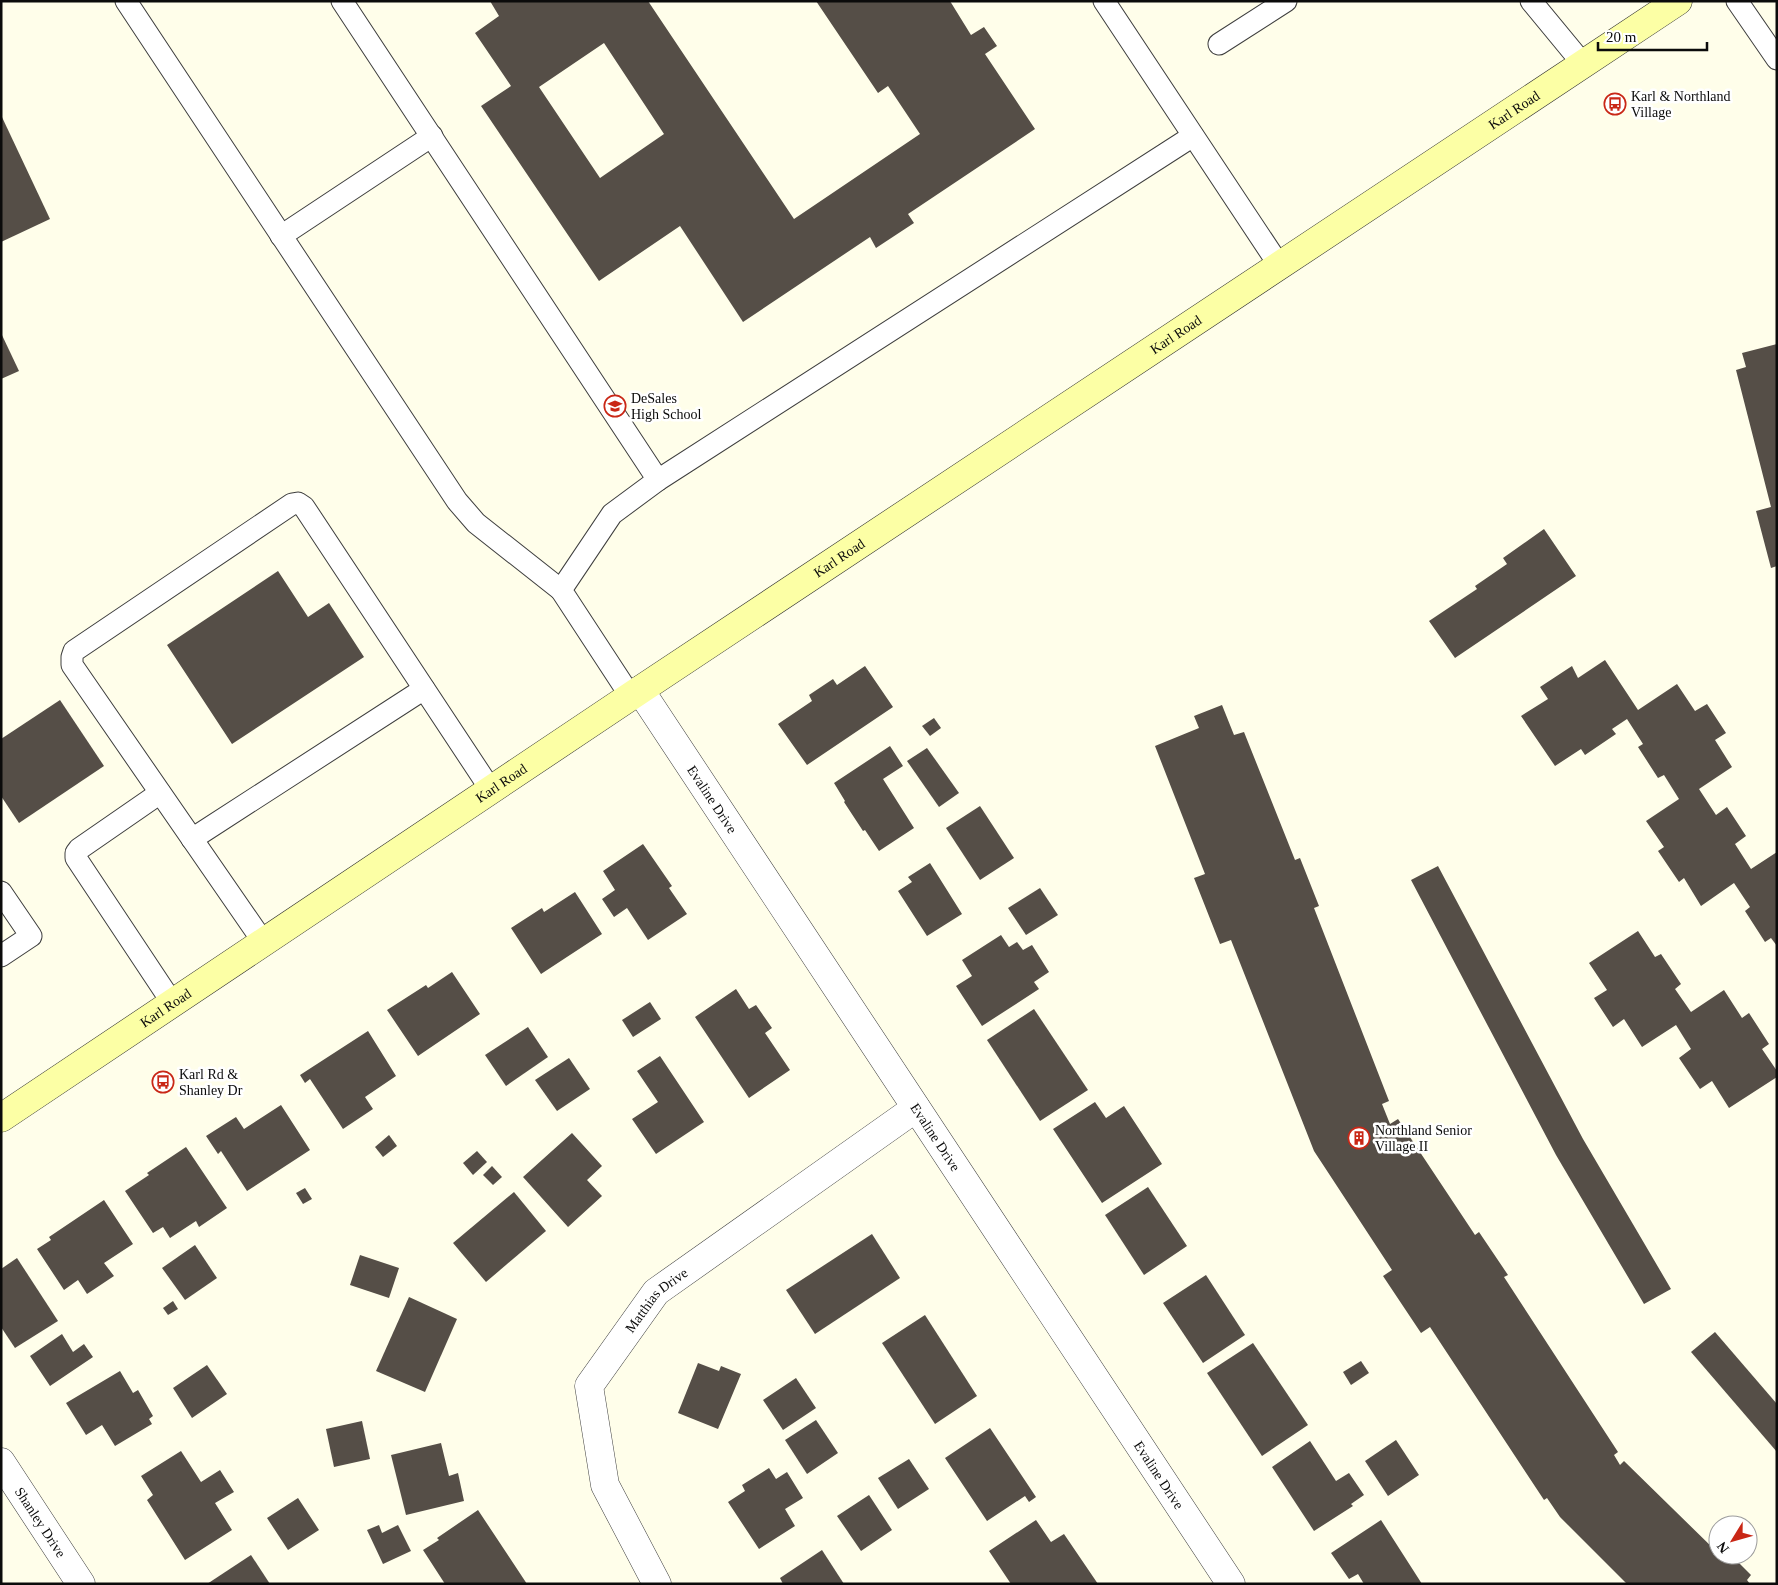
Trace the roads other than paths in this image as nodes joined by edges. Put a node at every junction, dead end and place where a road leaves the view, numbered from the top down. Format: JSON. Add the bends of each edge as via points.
{"nodes":[{"id":1,"x":126,"y":1,"type":"edge"},
{"id":2,"x":342,"y":1,"type":"edge"},
{"id":3,"x":1104,"y":1,"type":"edge"},
{"id":4,"x":1286,"y":1,"type":"edge"},
{"id":5,"x":1531,"y":1,"type":"edge"},
{"id":6,"x":1678,"y":1,"type":"edge"},
{"id":7,"x":1737,"y":1,"type":"edge"},
{"id":8,"x":1219,"y":44,"type":"dead end"},
{"id":9,"x":1777,"y":59,"type":"edge"},
{"id":10,"x":1583,"y":64,"type":"junction"},
{"id":11,"x":432,"y":136,"type":"junction"},
{"id":12,"x":1193,"y":136,"type":"junction"},
{"id":13,"x":281,"y":236,"type":"junction"},
{"id":14,"x":1279,"y":265,"type":"junction"},
{"id":15,"x":658,"y":480,"type":"junction"},
{"id":16,"x":561,"y":590,"type":"junction"},
{"id":17,"x":424,"y":689,"type":"junction"},
{"id":18,"x":636,"y":693,"type":"junction"},
{"id":19,"x":491,"y":790,"type":"junction"},
{"id":20,"x":160,"y":793,"type":"junction"},
{"id":21,"x":192,"y":839,"type":"junction"},
{"id":22,"x":1,"y":892,"type":"edge"},
{"id":23,"x":264,"y":943,"type":"junction"},
{"id":24,"x":1,"y":956,"type":"edge"},
{"id":25,"x":173,"y":1004,"type":"junction"},
{"id":26,"x":916,"y":1108,"type":"junction"},
{"id":27,"x":1,"y":1118,"type":"edge"},
{"id":28,"x":1,"y":1462,"type":"edge"},
{"id":29,"x":81,"y":1584,"type":"edge"},
{"id":30,"x":657,"y":1584,"type":"edge"},
{"id":31,"x":1231,"y":1584,"type":"edge"}],
"edges":[{"from":1,"to":13,"type":"lane"},
{"from":2,"to":11,"type":"lane"},
{"from":3,"to":12,"type":"lane"},
{"from":4,"to":8,"type":"lane"},
{"from":5,"to":10,"type":"lane"},
{"from":6,"to":10,"type":"main road","name":"Karl Road"},
{"from":7,"to":9,"type":"lane"},
{"from":10,"to":14,"type":"main road","name":"Karl Road"},
{"from":11,"to":13,"type":"lane"},
{"from":11,"to":15,"type":"lane"},
{"from":12,"to":14,"type":"lane"},
{"from":12,"to":15,"type":"lane"},
{"from":13,"to":16,"type":"lane","via":[[456,501],[476,523]]},
{"from":14,"to":18,"type":"main road","name":"Karl Road"},
{"from":15,"to":16,"type":"lane","via":[[612,514]]},
{"from":16,"to":18,"type":"lane"},
{"from":17,"to":19,"type":"lane"},
{"from":17,"to":20,"type":"lane","via":[[304,507],[292,504],[74,651],[72,666]]},
{"from":17,"to":21,"type":"lane"},
{"from":18,"to":19,"type":"main road","name":"Karl Road"},
{"from":18,"to":26,"type":"street","name":"Evaline Drive"},
{"from":19,"to":23,"type":"main road","name":"Karl Road"},
{"from":20,"to":21,"type":"lane"},
{"from":20,"to":25,"type":"lane","via":[[79,849],[76,858]]},
{"from":21,"to":23,"type":"lane"},
{"from":22,"to":24,"type":"lane","via":[[31,936]]},
{"from":23,"to":25,"type":"main road","name":"Karl Road"},
{"from":25,"to":27,"type":"main road","name":"Karl Road"},
{"from":26,"to":30,"type":"street","name":"Matthias Drive","via":[[656,1292],[589,1386],[605,1485]]},
{"from":26,"to":31,"type":"street","name":"Evaline Drive"},
{"from":28,"to":29,"type":"street","name":"Shanley Drive"}]}
